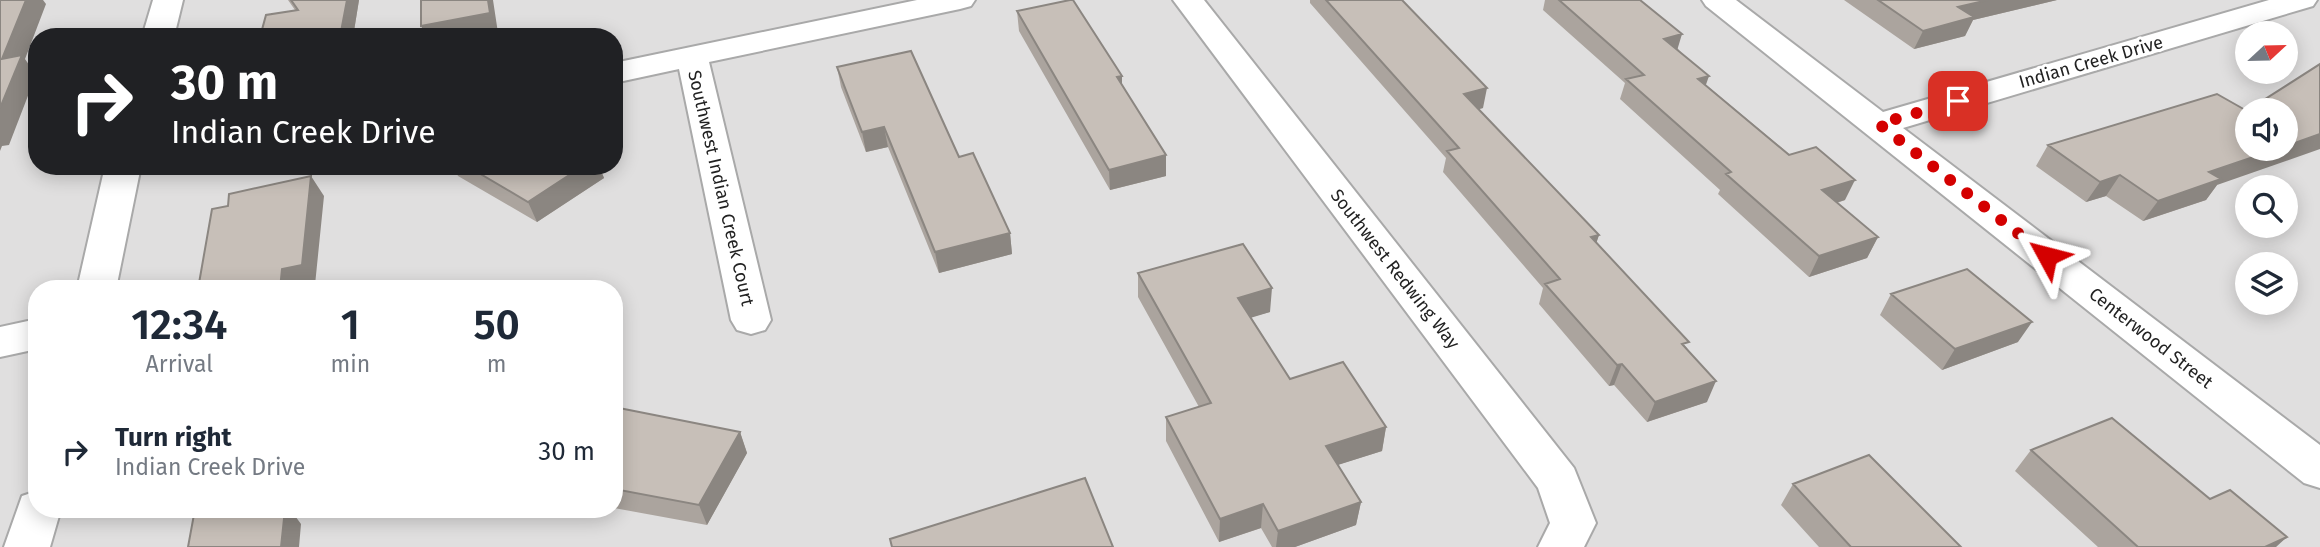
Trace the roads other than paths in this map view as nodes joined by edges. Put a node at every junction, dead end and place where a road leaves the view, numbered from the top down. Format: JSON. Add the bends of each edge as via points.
{"nodes":[{"id":1,"x":168,"y":0,"type":"edge"},
{"id":2,"x":960,"y":0,"type":"edge"},
{"id":3,"x":1188,"y":0,"type":"edge"},
{"id":4,"x":1717,"y":0,"type":"edge"},
{"id":5,"x":2302,"y":0,"type":"edge"},
{"id":6,"x":160,"y":28,"type":"edge"},
{"id":7,"x":692,"y":57,"type":"junction"},
{"id":8,"x":623,"y":71,"type":"edge"},
{"id":9,"x":1879,"y":124,"type":"junction"},
{"id":10,"x":132,"y":175,"type":"edge"},
{"id":11,"x":99,"y":280,"type":"edge"},
{"id":12,"x":751,"y":320,"type":"dead end"},
{"id":13,"x":28,"y":336,"type":"edge"},
{"id":14,"x":0,"y":342,"type":"edge"},
{"id":15,"x":2320,"y":470,"type":"edge"},
{"id":16,"x":35,"y":518,"type":"edge"},
{"id":17,"x":27,"y":547,"type":"edge"},
{"id":18,"x":1561,"y":547,"type":"edge"}],
"edges":[{"from":1,"to":6,"type":"street"},
{"from":2,"to":7,"type":"street"},
{"from":3,"to":18,"type":"street","name":"Southwest Redwing Way","via":[[1558,481],[1573,523]]},
{"from":4,"to":9,"type":"street","name":"Centerwood Street"},
{"from":5,"to":9,"type":"street","name":"Indian Creek Drive"},
{"from":7,"to":8,"type":"street"},
{"from":7,"to":12,"type":"street","name":"Southwest Indian Creek Court"},
{"from":9,"to":15,"type":"street","name":"Centerwood Street"},
{"from":10,"to":11,"type":"street"},
{"from":13,"to":14,"type":"street"},
{"from":16,"to":17,"type":"street"}]}
